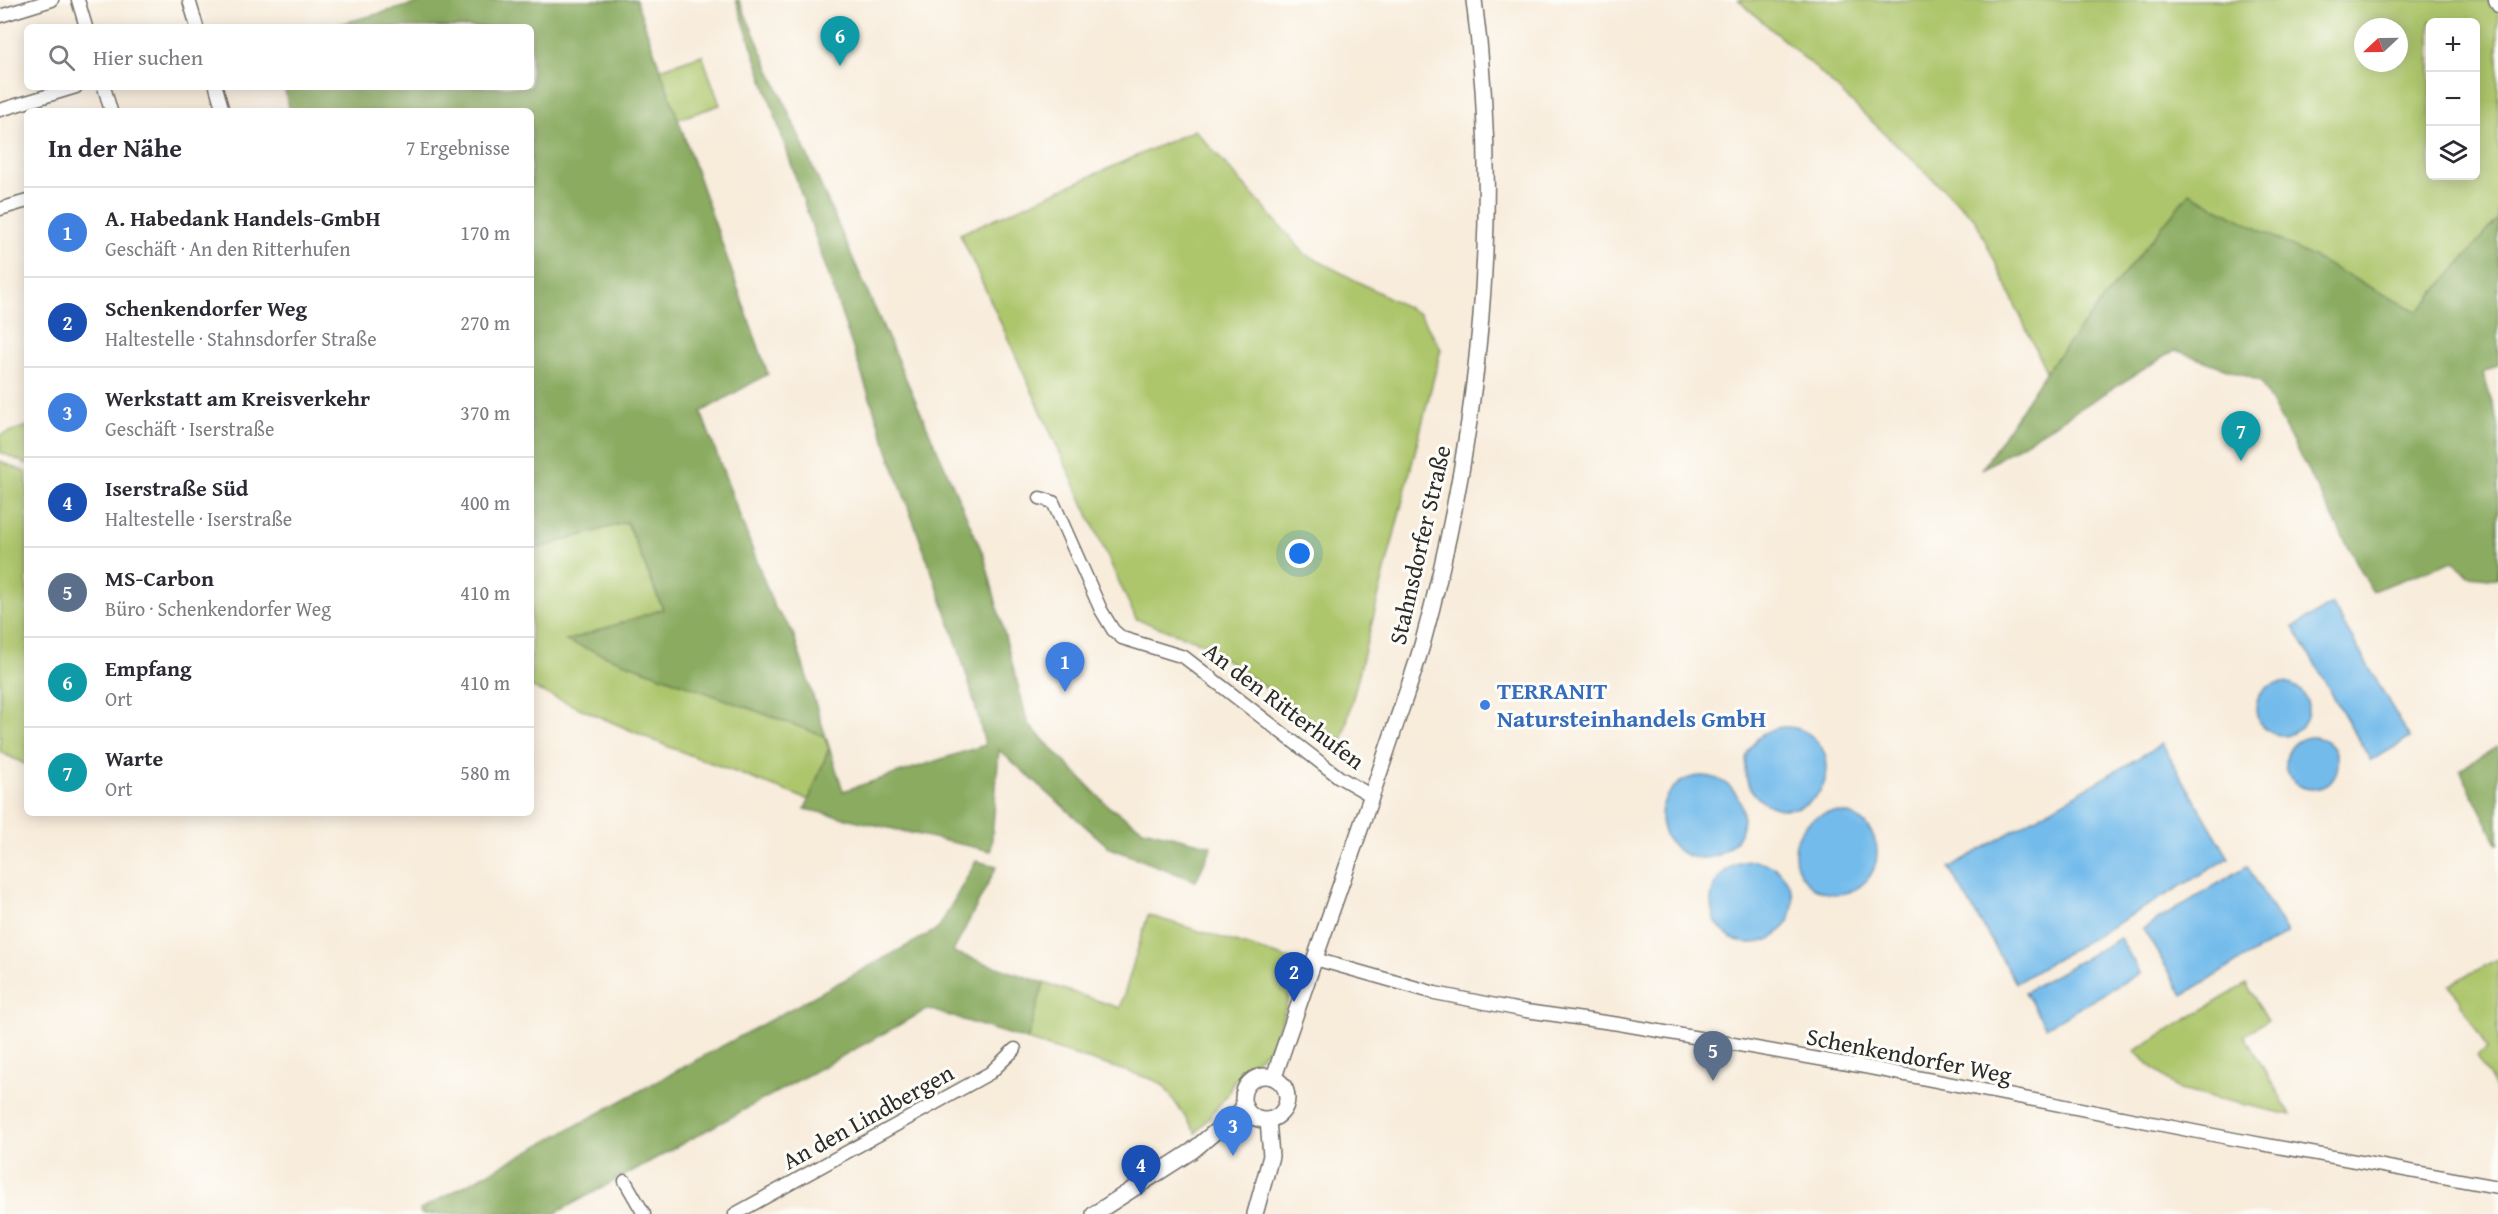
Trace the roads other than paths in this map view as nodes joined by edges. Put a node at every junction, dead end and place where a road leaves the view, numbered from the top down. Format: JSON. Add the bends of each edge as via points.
{"nodes":[{"id":1,"x":52,"y":0,"type":"edge"},
{"id":2,"x":78,"y":0,"type":"edge"},
{"id":3,"x":189,"y":0,"type":"edge"},
{"id":4,"x":1474,"y":0,"type":"edge"},
{"id":5,"x":2495,"y":0,"type":"edge"},
{"id":6,"x":2498,"y":6,"type":"edge"},
{"id":7,"x":0,"y":16,"type":"edge"},
{"id":8,"x":85,"y":24,"type":"edge"},
{"id":9,"x":196,"y":24,"type":"edge"},
{"id":10,"x":66,"y":90,"type":"edge"},
{"id":11,"x":105,"y":90,"type":"edge"},
{"id":12,"x":217,"y":90,"type":"edge"},
{"id":13,"x":110,"y":108,"type":"edge"},
{"id":14,"x":222,"y":108,"type":"edge"},
{"id":15,"x":0,"y":110,"type":"edge"},
{"id":16,"x":24,"y":202,"type":"edge"},
{"id":17,"x":0,"y":209,"type":"edge"},
{"id":18,"x":1040,"y":498,"type":"dead end"},
{"id":19,"x":1372,"y":795,"type":"junction"},
{"id":20,"x":1315,"y":959,"type":"junction"},
{"id":21,"x":1015,"y":1049,"type":"dead end"},
{"id":22,"x":1274,"y":1077,"type":"junction"},
{"id":23,"x":1245,"y":1107,"type":"junction"},
{"id":24,"x":1268,"y":1120,"type":"junction"},
{"id":25,"x":625,"y":1181,"type":"dead end"},
{"id":26,"x":2498,"y":1187,"type":"edge"},
{"id":27,"x":644,"y":1214,"type":"edge"},
{"id":28,"x":735,"y":1214,"type":"edge"},
{"id":29,"x":1094,"y":1214,"type":"edge"},
{"id":30,"x":1255,"y":1214,"type":"edge"}],
"edges":[{"from":1,"to":7,"type":"street"},
{"from":2,"to":8,"type":"street"},
{"from":3,"to":9,"type":"street"},
{"from":4,"to":19,"type":"street","name":"Stahnsdorfer Straße","via":[[1483,88],[1485,225],[1478,356],[1457,501],[1440,578]]},
{"from":5,"to":6,"type":"street"},
{"from":10,"to":15,"type":"street"},
{"from":11,"to":13,"type":"street"},
{"from":12,"to":14,"type":"street"},
{"from":16,"to":17,"type":"street"},
{"from":18,"to":19,"type":"street","name":"An den Ritterhufen","via":[[1053,502],[1113,630],[1122,638],[1184,657],[1339,777]]},
{"from":19,"to":20,"type":"street","name":"Stahnsdorfer Straße"},
{"from":20,"to":22,"type":"street","name":"Stahnsdorfer Straße"},
{"from":20,"to":26,"type":"street","name":"Schenkendorfer Weg","via":[[1436,993],[1526,1011],[1865,1067]]},
{"from":21,"to":28,"type":"street","name":"An den Lindbergen","via":[[990,1073]]},
{"from":22,"to":23,"type":"street","via":[[1261,1076],[1249,1082],[1243,1094]]},
{"from":22,"to":24,"type":"street","via":[[1287,1097],[1284,1110]]},
{"from":23,"to":24,"type":"street","via":[[1255,1117]]},
{"from":23,"to":29,"type":"street","via":[[1192,1151]]},
{"from":24,"to":30,"type":"street","via":[[1271,1155]]},
{"from":25,"to":27,"type":"street"}]}
